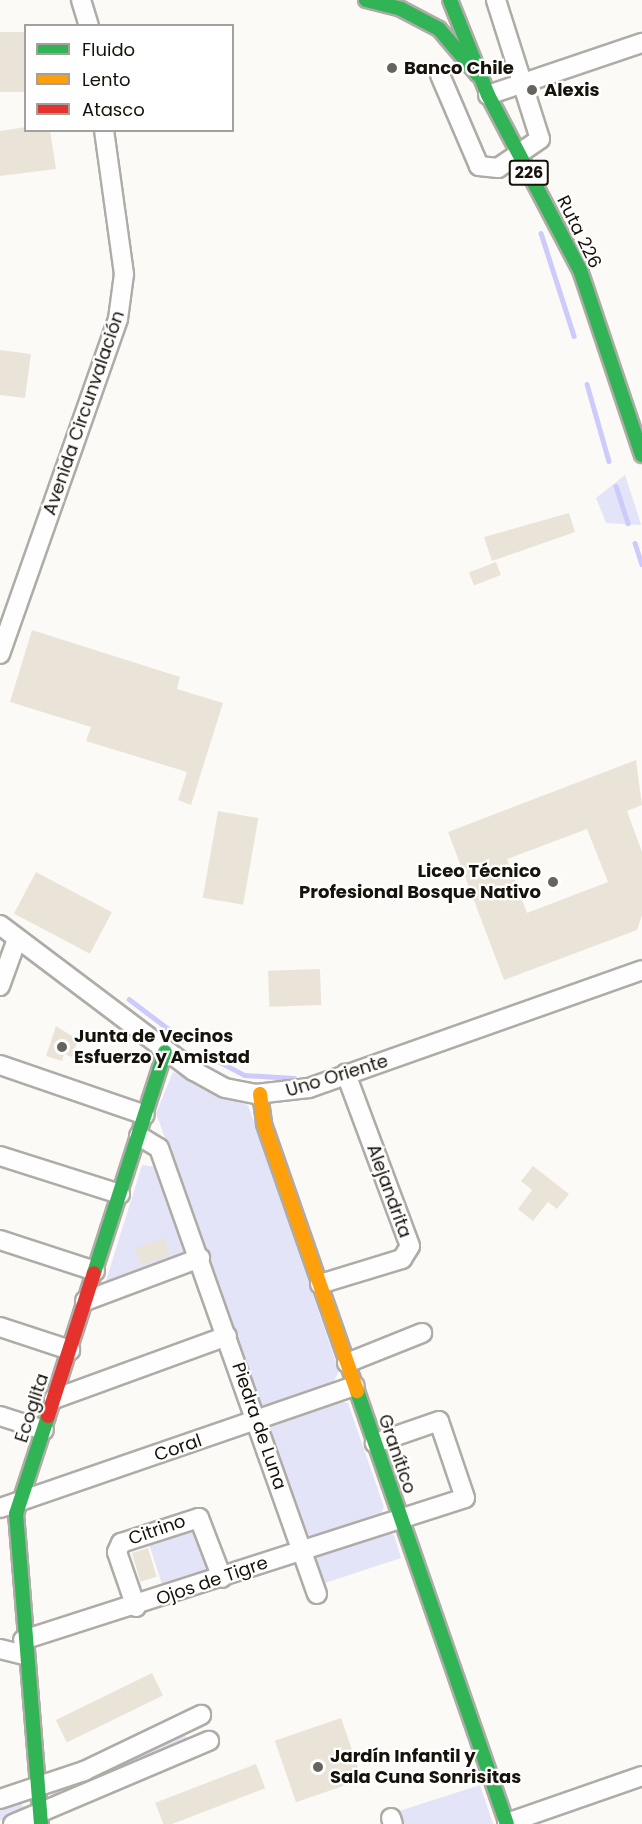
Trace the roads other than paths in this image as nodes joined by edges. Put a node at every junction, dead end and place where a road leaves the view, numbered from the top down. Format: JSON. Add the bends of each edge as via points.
{"nodes":[{"id":1,"x":81,"y":0,"type":"edge"},
{"id":2,"x":366,"y":0,"type":"edge"},
{"id":3,"x":450,"y":0,"type":"edge"},
{"id":4,"x":496,"y":0,"type":"edge"},
{"id":5,"x":88,"y":24,"type":"edge"},
{"id":6,"x":642,"y":43,"type":"edge"},
{"id":7,"x":441,"y":75,"type":"dead end"},
{"id":8,"x":478,"y":75,"type":"junction"},
{"id":9,"x":521,"y":83,"type":"junction"},
{"id":10,"x":488,"y":95,"type":"junction"},
{"id":11,"x":104,"y":132,"type":"edge"},
{"id":12,"x":520,"y":158,"type":"junction"},
{"id":13,"x":642,"y":455,"type":"edge"},
{"id":14,"x":0,"y":654,"type":"edge"},
{"id":15,"x":0,"y":925,"type":"edge"},
{"id":16,"x":17,"y":939,"type":"junction"},
{"id":17,"x":642,"y":970,"type":"edge"},
{"id":18,"x":0,"y":986,"type":"edge"},
{"id":19,"x":165,"y":1052,"type":"junction"},
{"id":20,"x":0,"y":1065,"type":"edge"},
{"id":21,"x":346,"y":1074,"type":"junction"},
{"id":22,"x":260,"y":1094,"type":"junction"},
{"id":23,"x":145,"y":1114,"type":"junction"},
{"id":24,"x":139,"y":1136,"type":"junction"},
{"id":25,"x":0,"y":1156,"type":"edge"},
{"id":26,"x":120,"y":1194,"type":"junction"},
{"id":27,"x":0,"y":1240,"type":"edge"},
{"id":28,"x":200,"y":1258,"type":"junction"},
{"id":29,"x":95,"y":1271,"type":"junction"},
{"id":30,"x":320,"y":1284,"type":"junction"},
{"id":31,"x":86,"y":1301,"type":"junction"},
{"id":32,"x":0,"y":1327,"type":"edge"},
{"id":33,"x":422,"y":1333,"type":"dead end"},
{"id":34,"x":227,"y":1336,"type":"junction"},
{"id":35,"x":70,"y":1350,"type":"junction"},
{"id":36,"x":347,"y":1363,"type":"junction"},
{"id":37,"x":355,"y":1386,"type":"junction"},
{"id":38,"x":54,"y":1399,"type":"junction"},
{"id":39,"x":0,"y":1416,"type":"edge"},
{"id":40,"x":257,"y":1421,"type":"junction"},
{"id":41,"x":44,"y":1430,"type":"junction"},
{"id":42,"x":375,"y":1443,"type":"junction"},
{"id":43,"x":20,"y":1503,"type":"junction"},
{"id":44,"x":0,"y":1508,"type":"edge"},
{"id":45,"x":401,"y":1519,"type":"junction"},
{"id":46,"x":302,"y":1550,"type":"junction"},
{"id":47,"x":222,"y":1578,"type":"junction"},
{"id":48,"x":317,"y":1593,"type":"dead end"},
{"id":49,"x":136,"y":1607,"type":"junction"},
{"id":50,"x":24,"y":1647,"type":"junction"},
{"id":51,"x":0,"y":1649,"type":"edge"},
{"id":52,"x":642,"y":1776,"type":"edge"},
{"id":53,"x":35,"y":1787,"type":"junction"},
{"id":54,"x":0,"y":1799,"type":"edge"},
{"id":55,"x":41,"y":1819,"type":"edge"},
{"id":56,"x":13,"y":1824,"type":"edge"},
{"id":57,"x":507,"y":1824,"type":"edge"}],
"edges":[{"from":1,"to":5,"type":"street"},
{"from":2,"to":8,"type":"main road","via":[[401,9],[439,29]]},
{"from":3,"to":8,"type":"main road","name":"Ruta 226","number":"226"},
{"from":4,"to":9,"type":"street"},
{"from":6,"to":9,"type":"street"},
{"from":7,"to":12,"type":"street","via":[[479,166],[493,170]]},
{"from":8,"to":10,"type":"main road","name":"Ruta 226","number":"226"},
{"from":9,"to":10,"type":"street"},
{"from":9,"to":12,"type":"street","via":[[540,139]]},
{"from":10,"to":12,"type":"main road","name":"Ruta 226","number":"226"},
{"from":11,"to":14,"type":"street","name":"Avenida Circunvalación","via":[[124,274],[118,319]]},
{"from":12,"to":13,"type":"main road","name":"Ruta 226","number":"226","via":[[580,270]]},
{"from":15,"to":16,"type":"street","name":"Uno Oriente"},
{"from":16,"to":18,"type":"street"},
{"from":16,"to":19,"type":"street","name":"Uno Oriente"},
{"from":17,"to":21,"type":"street","name":"Uno Oriente"},
{"from":19,"to":22,"type":"street","name":"Uno Oriente","via":[[225,1088]]},
{"from":19,"to":23,"type":"main road","name":"Ecoglita"},
{"from":20,"to":23,"type":"street"},
{"from":21,"to":22,"type":"street","name":"Uno Oriente","via":[[300,1091]]},
{"from":21,"to":30,"type":"street","name":"Alejandrita","via":[[410,1246],[402,1258]]},
{"from":22,"to":30,"type":"main road","name":"Granítico"},
{"from":23,"to":24,"type":"main road","name":"Ecoglita"},
{"from":24,"to":26,"type":"main road","name":"Ecoglita"},
{"from":24,"to":28,"type":"street","name":"Piedra de Luna","via":[[158,1145]]},
{"from":25,"to":26,"type":"street"},
{"from":26,"to":29,"type":"main road","name":"Ecoglita"},
{"from":27,"to":29,"type":"street"},
{"from":28,"to":31,"type":"street"},
{"from":28,"to":34,"type":"street","name":"Piedra de Luna"},
{"from":29,"to":31,"type":"main road","name":"Ecoglita"},
{"from":30,"to":36,"type":"main road","name":"Granítico"},
{"from":31,"to":35,"type":"main road","name":"Ecoglita"},
{"from":32,"to":35,"type":"street"},
{"from":33,"to":36,"type":"street"},
{"from":34,"to":38,"type":"street"},
{"from":34,"to":40,"type":"street","name":"Piedra de Luna"},
{"from":35,"to":38,"type":"main road","name":"Ecoglita"},
{"from":36,"to":37,"type":"main road","name":"Granítico"},
{"from":37,"to":40,"type":"street","name":"Coral"},
{"from":37,"to":42,"type":"main road","name":"Granítico"},
{"from":38,"to":41,"type":"main road","name":"Ecoglita"},
{"from":39,"to":41,"type":"street"},
{"from":40,"to":43,"type":"street","name":"Coral"},
{"from":40,"to":46,"type":"street","name":"Piedra de Luna"},
{"from":41,"to":43,"type":"main road","name":"Ecoglita"},
{"from":42,"to":45,"type":"main road","name":"Granítico"},
{"from":42,"to":45,"type":"street","name":"Ojos de Tigre","via":[[439,1421],[465,1498]]},
{"from":43,"to":44,"type":"street","name":"Coral"},
{"from":43,"to":50,"type":"main road","name":"Ecoglita","via":[[16,1527]]},
{"from":45,"to":46,"type":"street","name":"Ojos de Tigre"},
{"from":45,"to":57,"type":"main road","name":"Granítico"},
{"from":46,"to":47,"type":"street","name":"Ojos de Tigre"},
{"from":46,"to":48,"type":"street","name":"Piedra de Luna"},
{"from":47,"to":49,"type":"street","name":"Ojos de Tigre"},
{"from":47,"to":49,"type":"street","name":"Citrino","via":[[199,1518],[141,1536],[117,1546]]},
{"from":49,"to":50,"type":"street","name":"Ojos de Tigre"},
{"from":50,"to":51,"type":"street"},
{"from":50,"to":53,"type":"main road","name":"Ecoglita"},
{"from":52,"to":57,"type":"street"},
{"from":53,"to":54,"type":"street"},
{"from":53,"to":55,"type":"main road","name":"Ecoglita"},
{"from":53,"to":55,"type":"street","via":[[88,1769],[195,1718],[204,1743]]},
{"from":55,"to":56,"type":"street"}]}
